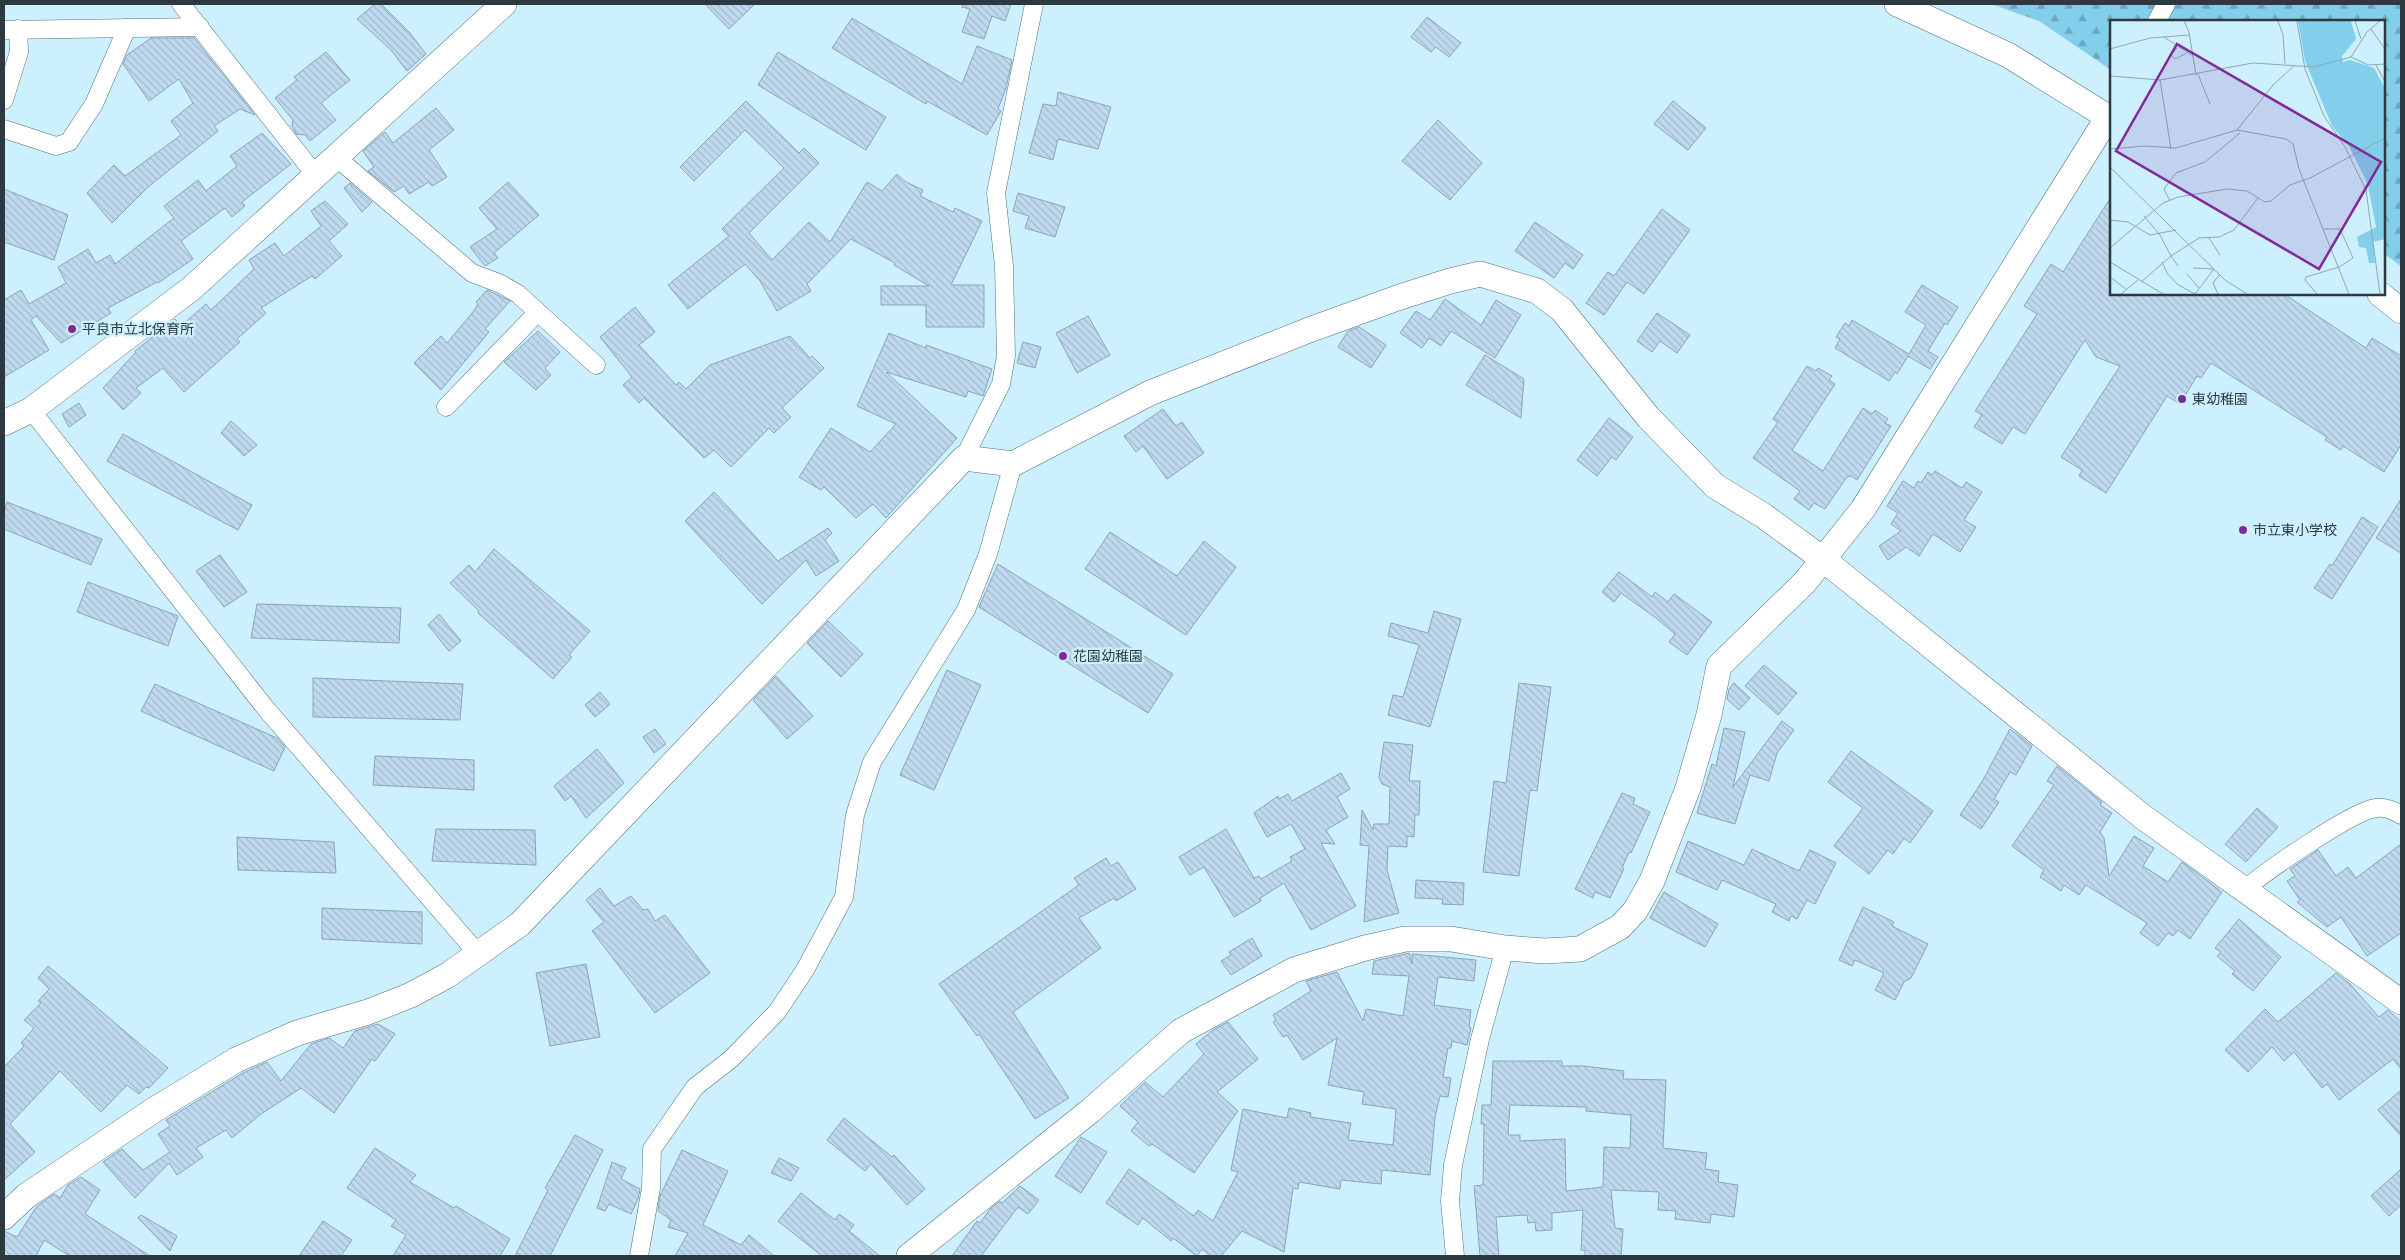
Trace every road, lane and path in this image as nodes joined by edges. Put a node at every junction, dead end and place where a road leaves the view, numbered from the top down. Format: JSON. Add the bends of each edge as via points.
{"nodes":[{"id":1,"x":181,"y":4,"type":"edge"},
{"id":2,"x":504,"y":4,"type":"edge"},
{"id":3,"x":1034,"y":4,"type":"edge"},
{"id":4,"x":1897,"y":4,"type":"edge"},
{"id":5,"x":2166,"y":4,"type":"edge"},
{"id":6,"x":2158,"y":20,"type":"edge"},
{"id":7,"x":200,"y":27,"type":"junction"},
{"id":8,"x":127,"y":28,"type":"junction"},
{"id":9,"x":11,"y":30,"type":"edge"},
{"id":10,"x":4,"y":100,"type":"edge"},
{"id":11,"x":2110,"y":116,"type":"edge"},
{"id":12,"x":4,"y":129,"type":"edge"},
{"id":13,"x":337,"y":158,"type":"junction"},
{"id":14,"x":317,"y":177,"type":"junction"},
{"id":15,"x":2381,"y":295,"type":"edge"},
{"id":16,"x":2401,"y":311,"type":"edge"},
{"id":17,"x":538,"y":312,"type":"junction"},
{"id":18,"x":596,"y":365,"type":"dead end"},
{"id":19,"x":446,"y":407,"type":"dead end"},
{"id":20,"x":31,"y":410,"type":"junction"},
{"id":21,"x":4,"y":423,"type":"edge"},
{"id":22,"x":964,"y":458,"type":"junction"},
{"id":23,"x":1013,"y":464,"type":"junction"},
{"id":24,"x":1824,"y":560,"type":"junction"},
{"id":25,"x":2401,"y":814,"type":"edge"},
{"id":26,"x":2243,"y":891,"type":"junction"},
{"id":27,"x":1505,"y":948,"type":"junction"},
{"id":28,"x":479,"y":955,"type":"junction"},
{"id":29,"x":2401,"y":1002,"type":"edge"},
{"id":30,"x":4,"y":1217,"type":"edge"},
{"id":31,"x":639,"y":1256,"type":"edge"},
{"id":32,"x":909,"y":1256,"type":"edge"},
{"id":33,"x":1456,"y":1256,"type":"edge"}],
"edges":[{"from":1,"to":7,"type":"street"},
{"from":2,"to":13,"type":"street"},
{"from":3,"to":22,"type":"street","via":[[996,193],[1004,266],[1006,356],[1001,384]]},
{"from":4,"to":11,"type":"street","via":[[2008,55]]},
{"from":5,"to":6,"type":"street"},
{"from":7,"to":8,"type":"street"},
{"from":7,"to":14,"type":"street"},
{"from":8,"to":9,"type":"street"},
{"from":8,"to":12,"type":"street","via":[[94,104],[69,142],[56,146]]},
{"from":9,"to":10,"type":"street","via":[[19,52]]},
{"from":11,"to":24,"type":"street","via":[[1906,443],[1863,509]]},
{"from":13,"to":14,"type":"street"},
{"from":13,"to":17,"type":"street","via":[[472,273],[518,294]]},
{"from":14,"to":20,"type":"street","via":[[192,288]]},
{"from":15,"to":16,"type":"street"},
{"from":17,"to":18,"type":"street"},
{"from":17,"to":19,"type":"street"},
{"from":20,"to":21,"type":"street"},
{"from":20,"to":28,"type":"street","via":[[267,710]]},
{"from":22,"to":23,"type":"street"},
{"from":22,"to":28,"type":"street","via":[[520,924]]},
{"from":23,"to":24,"type":"street","via":[[1150,393],[1400,296],[1480,274],[1537,291],[1562,310],[1648,417],[1708,480]]},
{"from":23,"to":31,"type":"street","via":[[988,554],[966,610],[872,762],[855,815],[844,897],[777,1012],[732,1059],[696,1087],[652,1149],[651,1188]]},
{"from":24,"to":26,"type":"street","via":[[2143,817]]},
{"from":24,"to":27,"type":"street","via":[[1719,666],[1688,788],[1652,881],[1635,911],[1620,927],[1580,949],[1551,952]]},
{"from":25,"to":26,"type":"street","via":[[2388,808],[2374,808],[2356,815],[2260,876]]},
{"from":26,"to":29,"type":"street"},
{"from":27,"to":32,"type":"street","via":[[1451,938],[1405,939],[1294,970],[1181,1031],[1090,1111]]},
{"from":27,"to":33,"type":"street","via":[[1480,1039],[1453,1165],[1450,1201]]},
{"from":28,"to":30,"type":"street","via":[[411,995],[368,1012],[297,1033],[236,1060],[154,1110],[26,1196]]}]}
